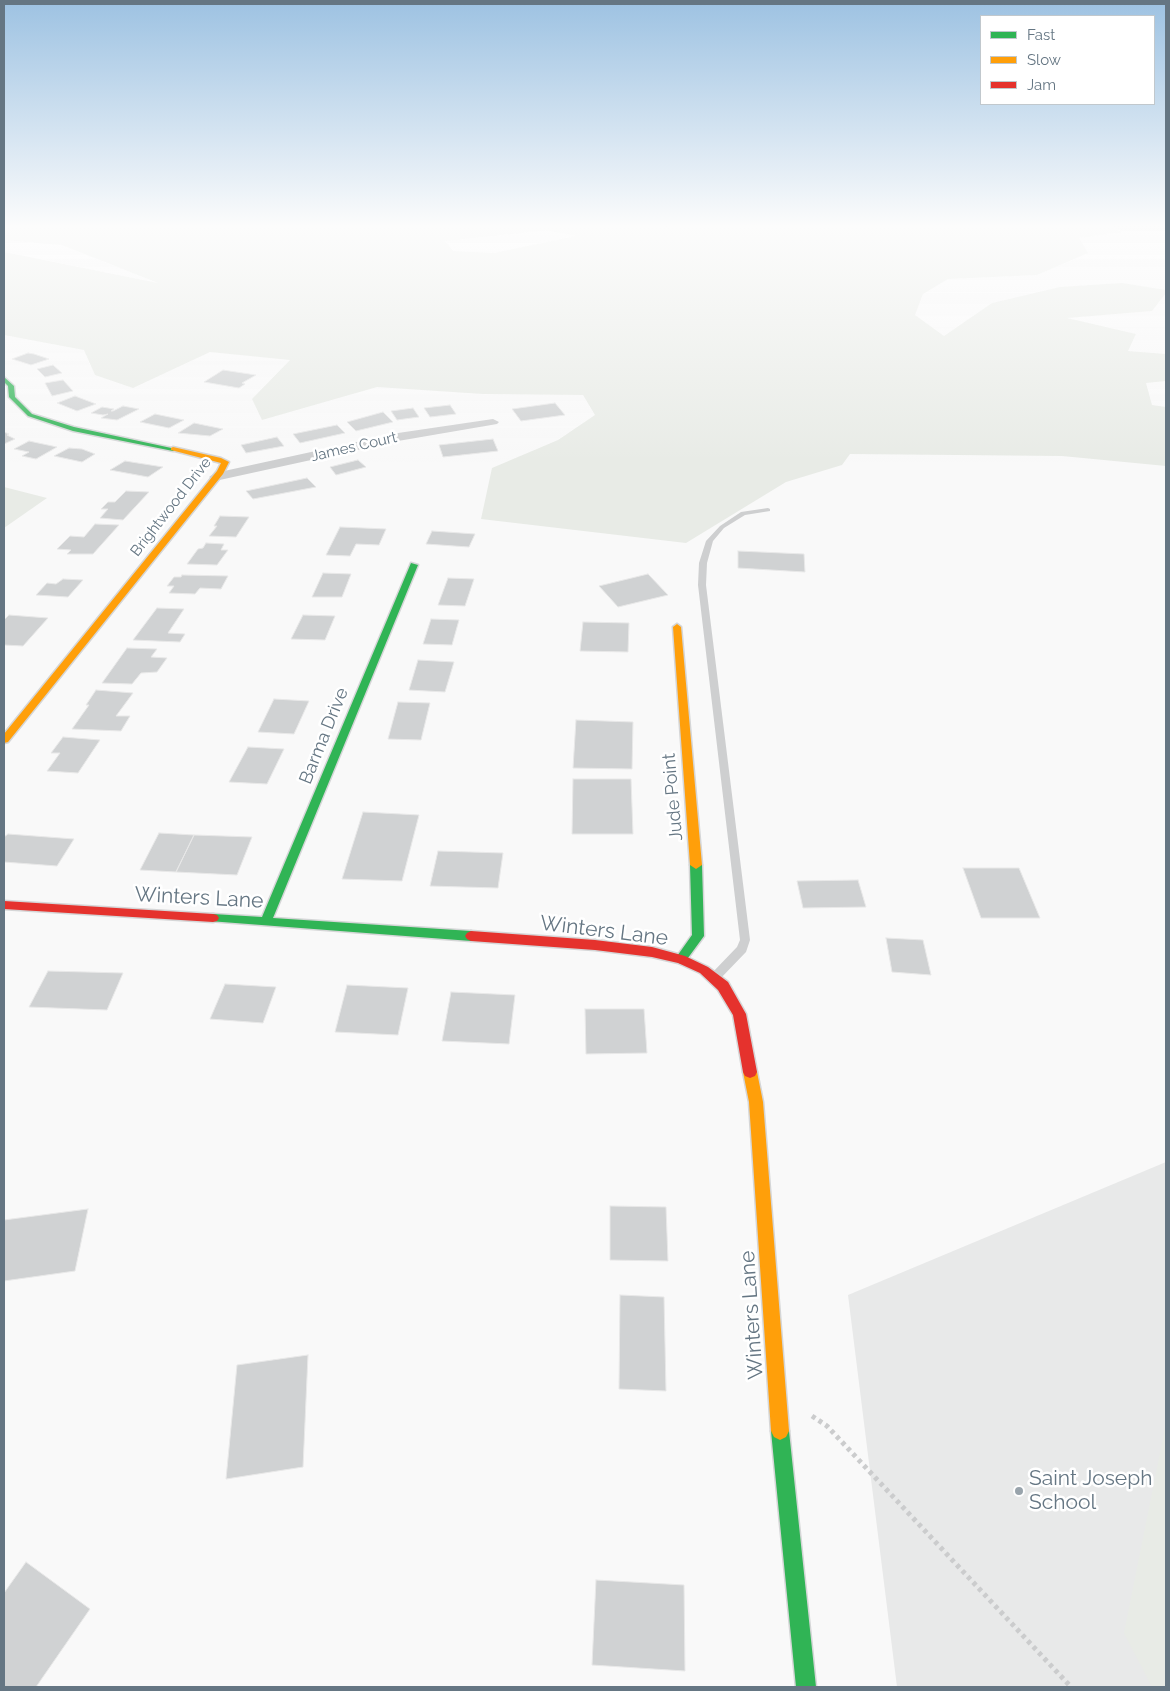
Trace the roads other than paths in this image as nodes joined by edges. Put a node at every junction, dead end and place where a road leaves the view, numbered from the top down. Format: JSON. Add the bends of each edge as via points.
{"nodes":[{"id":1,"x":4,"y":379,"type":"edge"},
{"id":2,"x":493,"y":422,"type":"dead end"},
{"id":3,"x":215,"y":477,"type":"junction"},
{"id":4,"x":768,"y":510,"type":"dead end"},
{"id":5,"x":414,"y":565,"type":"dead end"},
{"id":6,"x":677,"y":627,"type":"dead end"},
{"id":7,"x":4,"y":740,"type":"edge"},
{"id":8,"x":4,"y":906,"type":"edge"},
{"id":9,"x":266,"y":921,"type":"junction"},
{"id":10,"x":681,"y":959,"type":"junction"},
{"id":11,"x":714,"y":978,"type":"junction"},
{"id":12,"x":806,"y":1687,"type":"edge"}],
"edges":[{"from":1,"to":3,"type":"street","name":"Brightwood Drive","via":[[11,386],[12,397],[30,415],[73,429],[219,458],[225,462]]},
{"from":2,"to":3,"type":"street","name":"James Court","via":[[398,436]]},
{"from":3,"to":7,"type":"street","name":"Brightwood Drive"},
{"from":4,"to":11,"type":"lane","via":[[743,513],[722,527],[710,541],[703,563],[702,585],[745,940],[742,950]]},
{"from":5,"to":9,"type":"street","name":"Barma Drive"},
{"from":6,"to":10,"type":"street","name":"Jude Point","via":[[698,885],[698,936]]},
{"from":8,"to":9,"type":"street","name":"Winters Lane"},
{"from":9,"to":10,"type":"street","name":"Winters Lane","via":[[595,945]]},
{"from":10,"to":11,"type":"street","name":"Winters Lane"},
{"from":11,"to":12,"type":"street","name":"Winters Lane","via":[[723,986],[739,1014],[756,1102],[776,1392]]}]}
